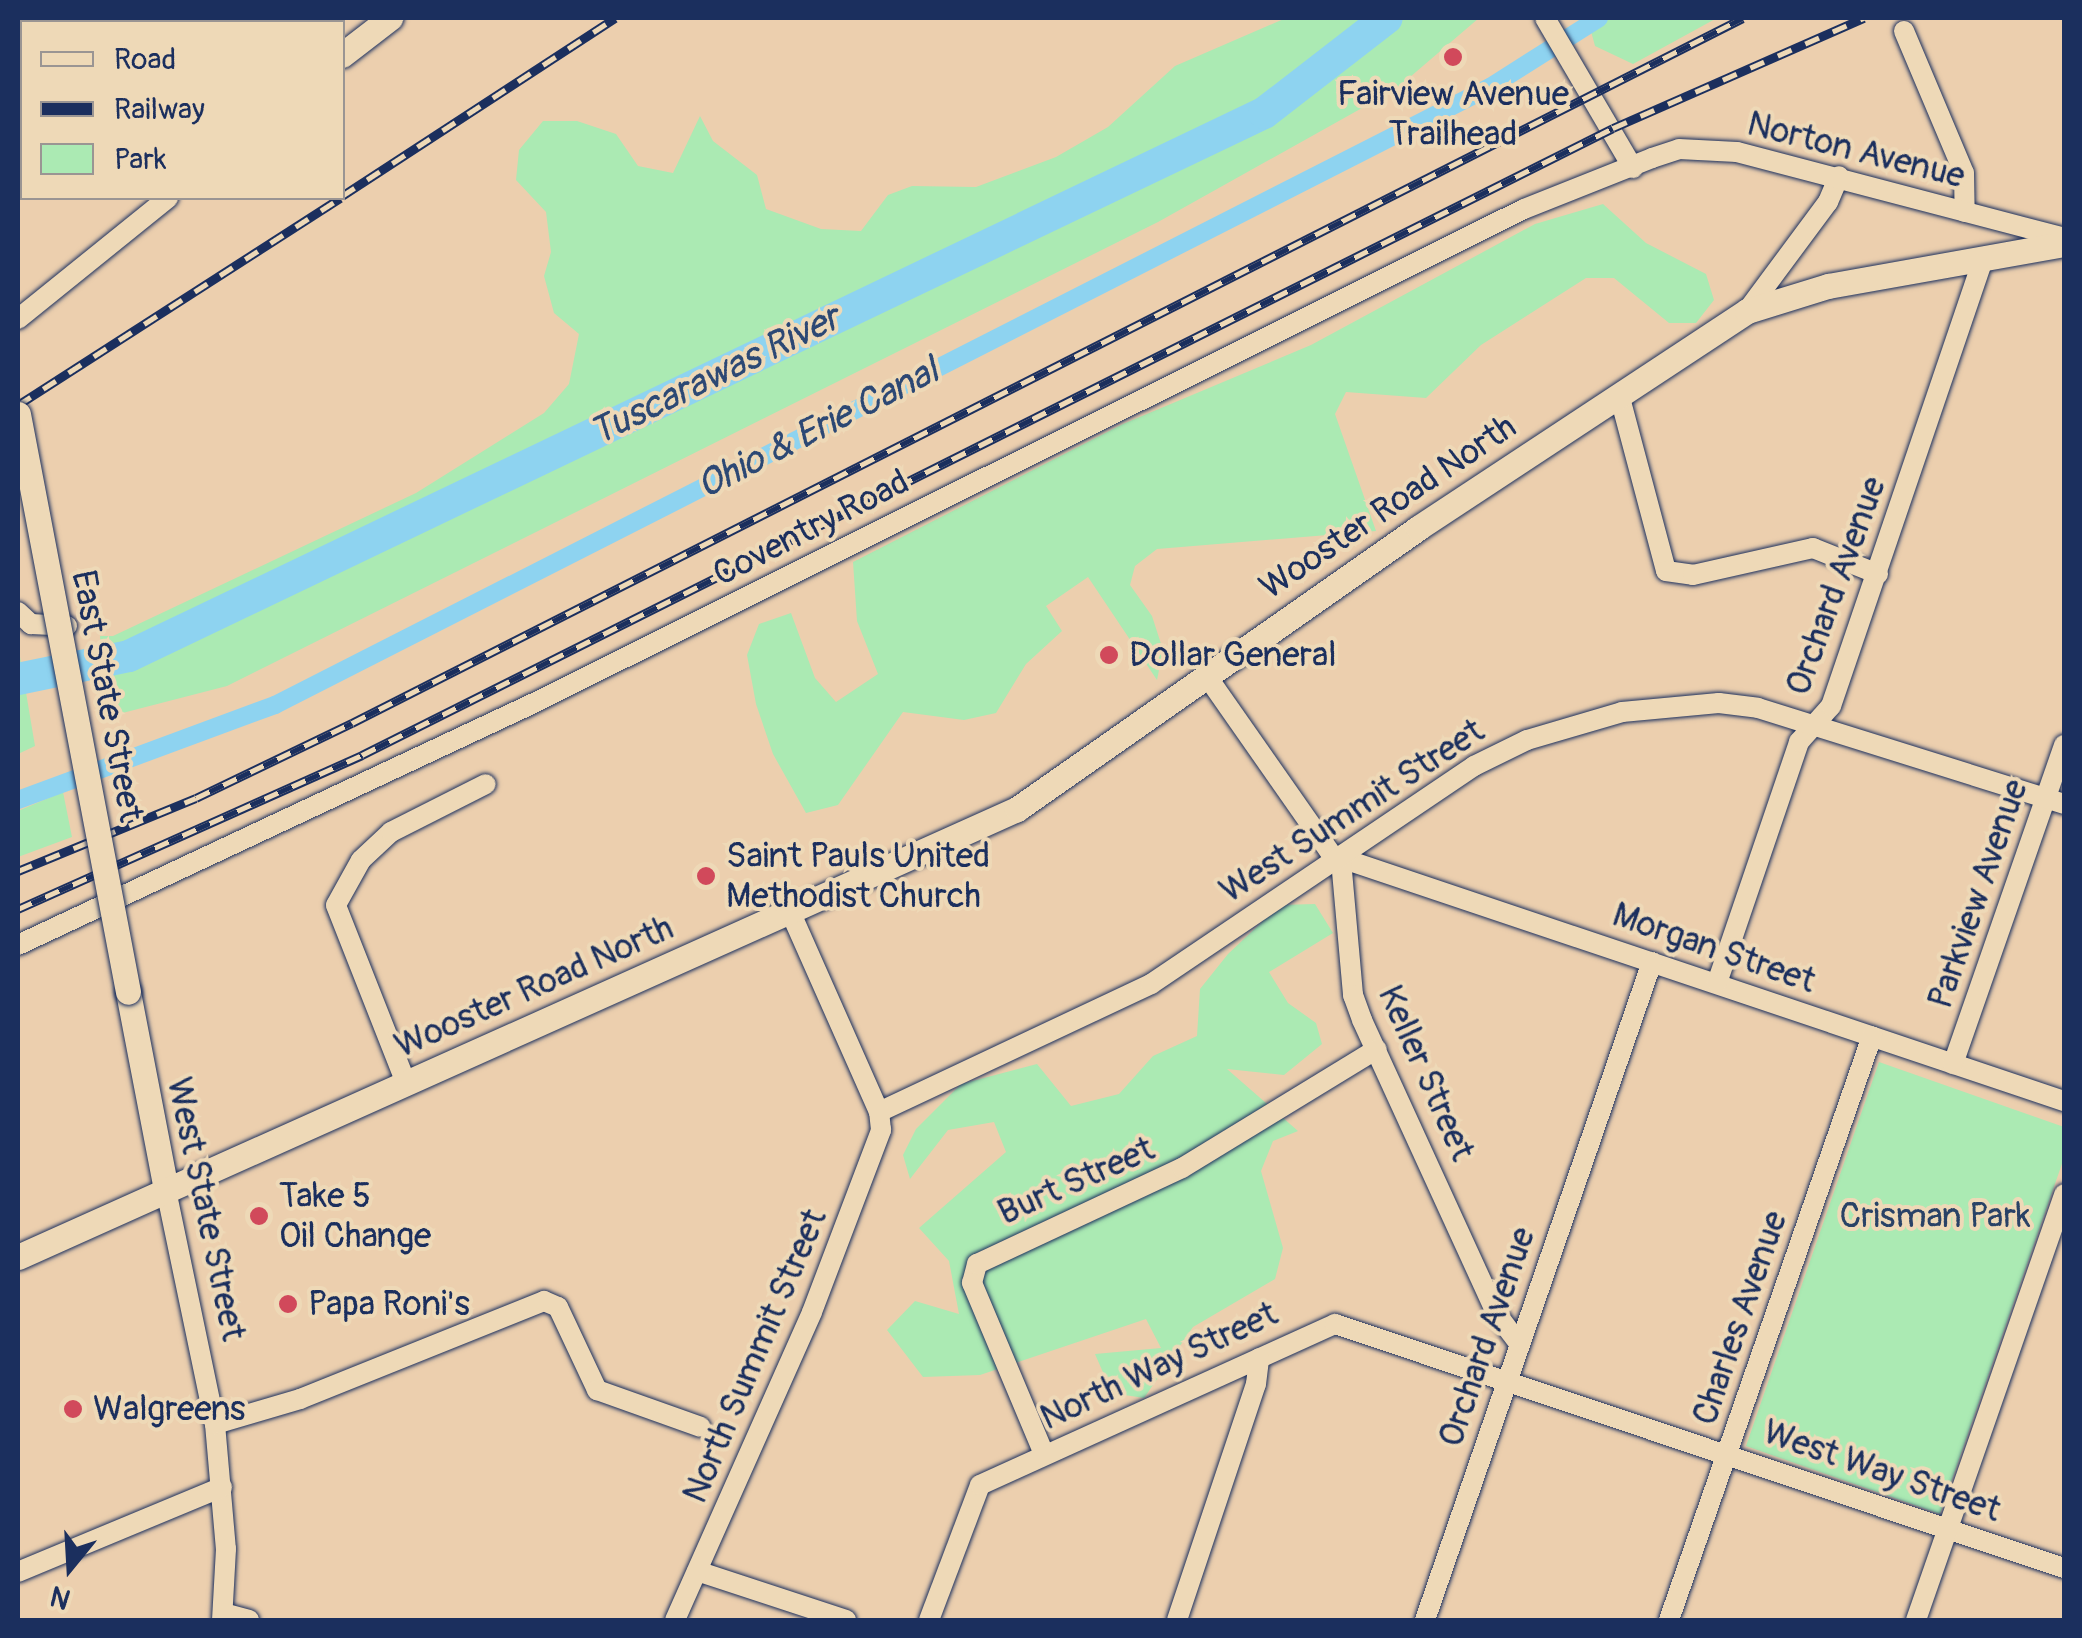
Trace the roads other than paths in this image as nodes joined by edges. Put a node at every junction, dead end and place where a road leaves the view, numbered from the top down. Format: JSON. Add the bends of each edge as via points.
{"nodes":[{"id":1,"x":390,"y":18,"type":"edge"},
{"id":2,"x":1547,"y":20,"type":"edge"},
{"id":3,"x":1904,"y":31,"type":"dead end"},
{"id":4,"x":345,"y":53,"type":"edge"},
{"id":5,"x":1633,"y":168,"type":"junction"},
{"id":6,"x":1839,"y":176,"type":"junction"},
{"id":7,"x":166,"y":200,"type":"edge"},
{"id":8,"x":1965,"y":212,"type":"junction"},
{"id":9,"x":2064,"y":241,"type":"edge"},
{"id":10,"x":1984,"y":257,"type":"junction"},
{"id":11,"x":1747,"y":311,"type":"junction"},
{"id":12,"x":18,"y":319,"type":"edge"},
{"id":13,"x":1618,"y":394,"type":"junction"},
{"id":14,"x":18,"y":414,"type":"edge"},
{"id":15,"x":1878,"y":574,"type":"junction"},
{"id":16,"x":18,"y":612,"type":"edge"},
{"id":17,"x":67,"y":626,"type":"dead end"},
{"id":18,"x":1206,"y":674,"type":"junction"},
{"id":19,"x":1822,"y":723,"type":"junction"},
{"id":20,"x":2064,"y":745,"type":"edge"},
{"id":21,"x":486,"y":784,"type":"dead end"},
{"id":22,"x":2056,"y":801,"type":"edge"},
{"id":23,"x":1341,"y":860,"type":"junction"},
{"id":24,"x":790,"y":910,"type":"junction"},
{"id":25,"x":18,"y":945,"type":"edge"},
{"id":26,"x":1652,"y":962,"type":"junction"},
{"id":27,"x":1717,"y":983,"type":"junction"},
{"id":28,"x":128,"y":992,"type":"joint"},
{"id":29,"x":1872,"y":1036,"type":"junction"},
{"id":30,"x":1377,"y":1049,"type":"junction"},
{"id":31,"x":1952,"y":1064,"type":"junction"},
{"id":32,"x":406,"y":1084,"type":"junction"},
{"id":33,"x":2064,"y":1101,"type":"edge"},
{"id":34,"x":880,"y":1112,"type":"junction"},
{"id":35,"x":166,"y":1190,"type":"junction"},
{"id":36,"x":2064,"y":1194,"type":"edge"},
{"id":37,"x":18,"y":1257,"type":"edge"},
{"id":38,"x":1518,"y":1344,"type":"junction"},
{"id":39,"x":1258,"y":1358,"type":"junction"},
{"id":40,"x":1506,"y":1379,"type":"junction"},
{"id":41,"x":215,"y":1424,"type":"junction"},
{"id":42,"x":700,"y":1427,"type":"dead end"},
{"id":43,"x":1728,"y":1452,"type":"junction"},
{"id":44,"x":1044,"y":1454,"type":"junction"},
{"id":45,"x":222,"y":1487,"type":"junction"},
{"id":46,"x":1948,"y":1528,"type":"junction"},
{"id":47,"x":2064,"y":1568,"type":"edge"},
{"id":48,"x":698,"y":1571,"type":"junction"},
{"id":49,"x":18,"y":1572,"type":"edge"},
{"id":50,"x":222,"y":1617,"type":"edge"},
{"id":51,"x":249,"y":1620,"type":"edge"},
{"id":52,"x":675,"y":1620,"type":"edge"},
{"id":53,"x":846,"y":1620,"type":"edge"},
{"id":54,"x":929,"y":1620,"type":"edge"},
{"id":55,"x":1177,"y":1620,"type":"edge"},
{"id":56,"x":1425,"y":1620,"type":"edge"},
{"id":57,"x":1669,"y":1620,"type":"edge"},
{"id":58,"x":1916,"y":1620,"type":"edge"}],
"edges":[{"from":1,"to":4,"type":"main road"},
{"from":2,"to":5,"type":"street"},
{"from":3,"to":8,"type":"street","via":[[1964,174]]},
{"from":5,"to":6,"type":"street","name":"Norton Avenue","via":[[1704,147]]},
{"from":5,"to":25,"type":"street","name":"Coventry Road","via":[[1524,209],[536,702]]},
{"from":6,"to":8,"type":"street","name":"Norton Avenue"},
{"from":6,"to":11,"type":"street","via":[[1828,202]]},
{"from":7,"to":12,"type":"street"},
{"from":8,"to":9,"type":"street","name":"Norton Avenue"},
{"from":9,"to":10,"type":"main road","name":"Wooster Road North"},
{"from":10,"to":11,"type":"main road","name":"Wooster Road North","via":[[1828,286]]},
{"from":10,"to":15,"type":"street","name":"Orchard Avenue"},
{"from":11,"to":13,"type":"main road","name":"Wooster Road North"},
{"from":13,"to":15,"type":"street","via":[[1666,571],[1693,575],[1813,548]]},
{"from":13,"to":18,"type":"main road","name":"Wooster Road North"},
{"from":14,"to":28,"type":"main road","name":"East State Street","bridge":true},
{"from":15,"to":19,"type":"street","name":"Orchard Avenue"},
{"from":16,"to":17,"type":"street","via":[[31,624]]},
{"from":18,"to":23,"type":"street","via":[[1322,844]]},
{"from":18,"to":24,"type":"main road","name":"Wooster Road North","via":[[1017,809]]},
{"from":19,"to":22,"type":"street","name":"West Summit Street"},
{"from":19,"to":23,"type":"street","name":"West Summit Street","via":[[1719,703],[1622,712],[1527,740],[1474,766]]},
{"from":19,"to":27,"type":"street","name":"Orchard Avenue","via":[[1805,730],[1799,742]]},
{"from":20,"to":22,"type":"street","name":"Parkview Avenue"},
{"from":21,"to":32,"type":"street","via":[[391,832],[361,860],[336,904]]},
{"from":22,"to":31,"type":"street","name":"Parkview Avenue"},
{"from":23,"to":26,"type":"street","name":"Morgan Street"},
{"from":23,"to":30,"type":"street","name":"Keller Street","via":[[1354,995]]},
{"from":23,"to":34,"type":"street","name":"West Summit Street","via":[[1124,999]]},
{"from":24,"to":32,"type":"main road","name":"Wooster Road North"},
{"from":24,"to":34,"type":"street"},
{"from":26,"to":27,"type":"street","name":"Morgan Street"},
{"from":26,"to":38,"type":"street","name":"Orchard Avenue"},
{"from":27,"to":29,"type":"street","name":"Morgan Street"},
{"from":28,"to":35,"type":"main road","name":"West State Street"},
{"from":29,"to":31,"type":"street","name":"Morgan Street"},
{"from":29,"to":43,"type":"street","name":"Charles Avenue"},
{"from":30,"to":38,"type":"street","name":"Keller Street","via":[[1496,1314]]},
{"from":30,"to":44,"type":"street","name":"Burt Street","via":[[1182,1168],[977,1264],[972,1283]]},
{"from":31,"to":33,"type":"street","name":"Morgan Street"},
{"from":32,"to":35,"type":"main road","name":"Wooster Road North"},
{"from":34,"to":48,"type":"street","name":"North Summit Street","via":[[876,1148],[812,1312]]},
{"from":35,"to":37,"type":"main road","name":"Wooster Road North"},
{"from":35,"to":41,"type":"street","name":"West State Street"},
{"from":36,"to":46,"type":"street"},
{"from":38,"to":40,"type":"street","name":"Orchard Avenue"},
{"from":39,"to":40,"type":"street","name":"North Way Street","via":[[1335,1324]]},
{"from":39,"to":44,"type":"street","name":"North Way Street"},
{"from":39,"to":55,"type":"street","via":[[1256,1384]]},
{"from":40,"to":43,"type":"street","name":"West Way Street"},
{"from":40,"to":56,"type":"street","name":"Orchard Avenue"},
{"from":41,"to":42,"type":"street","via":[[300,1399],[544,1301],[558,1307],[597,1390]]},
{"from":41,"to":45,"type":"street","name":"West State Street"},
{"from":43,"to":46,"type":"street","name":"West Way Street"},
{"from":43,"to":57,"type":"street","name":"Charles Avenue"},
{"from":44,"to":54,"type":"street","name":"North Way Street","via":[[973,1492]]},
{"from":45,"to":49,"type":"street"},
{"from":45,"to":50,"type":"street","name":"West State Street"},
{"from":46,"to":47,"type":"street","name":"West Way Street"},
{"from":46,"to":58,"type":"street"},
{"from":48,"to":52,"type":"street","name":"North Summit Street"},
{"from":48,"to":53,"type":"street"},
{"from":50,"to":51,"type":"street"}]}
